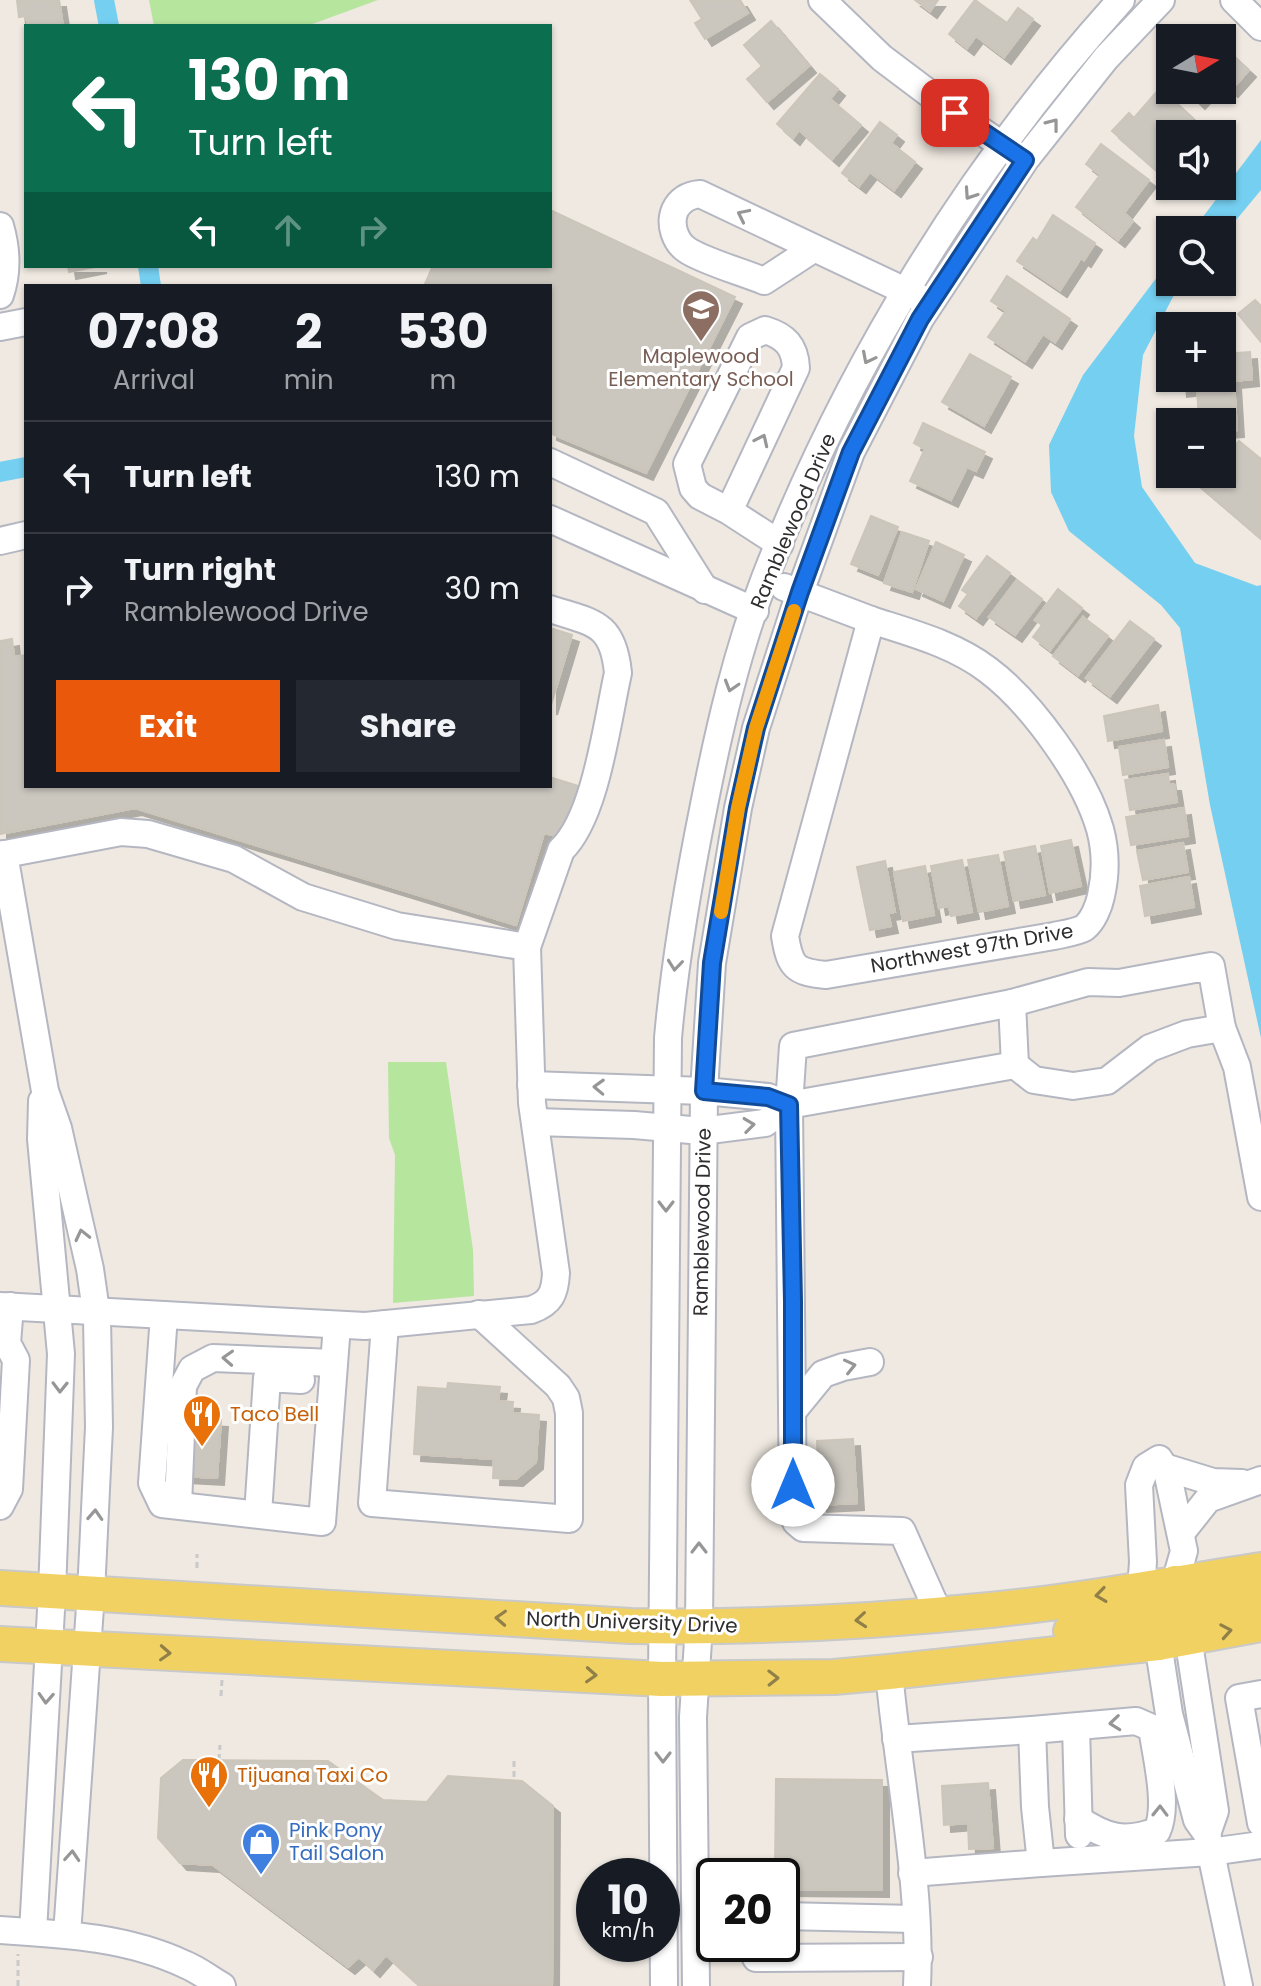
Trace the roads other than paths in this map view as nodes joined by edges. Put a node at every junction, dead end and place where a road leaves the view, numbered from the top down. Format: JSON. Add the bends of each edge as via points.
{"nodes":[{"id":1,"x":822,"y":0,"type":"edge"},
{"id":2,"x":1121,"y":0,"type":"edge"},
{"id":3,"x":1161,"y":0,"type":"edge"},
{"id":4,"x":1234,"y":0,"type":"edge"},
{"id":5,"x":1261,"y":27,"type":"edge"},
{"id":6,"x":1002,"y":146,"type":"junction"},
{"id":7,"x":1025,"y":160,"type":"junction"},
{"id":8,"x":0,"y":226,"type":"edge"},
{"id":9,"x":813,"y":249,"type":"junction"},
{"id":10,"x":906,"y":290,"type":"junction"},
{"id":11,"x":0,"y":295,"type":"edge"},
{"id":12,"x":930,"y":303,"type":"junction"},
{"id":13,"x":24,"y":322,"type":"edge"},
{"id":14,"x":0,"y":327,"type":"edge"},
{"id":15,"x":552,"y":463,"type":"edge"},
{"id":16,"x":729,"y":511,"type":"junction"},
{"id":17,"x":552,"y":520,"type":"edge"},
{"id":18,"x":24,"y":535,"type":"edge"},
{"id":19,"x":0,"y":541,"type":"edge"},
{"id":20,"x":780,"y":544,"type":"junction"},
{"id":21,"x":764,"y":579,"type":"junction"},
{"id":22,"x":705,"y":590,"type":"junction"},
{"id":23,"x":800,"y":592,"type":"junction"},
{"id":24,"x":552,"y":610,"type":"edge"},
{"id":25,"x":755,"y":611,"type":"junction"},
{"id":26,"x":871,"y":620,"type":"junction"},
{"id":27,"x":2,"y":854,"type":"edge"},
{"id":28,"x":527,"y":947,"type":"junction"},
{"id":29,"x":1012,"y":1003,"type":"junction"},
{"id":30,"x":1222,"y":1028,"type":"junction"},
{"id":31,"x":1015,"y":1065,"type":"junction"},
{"id":32,"x":531,"y":1085,"type":"junction"},
{"id":33,"x":667,"y":1089,"type":"junction"},
{"id":34,"x":45,"y":1091,"type":"junction"},
{"id":35,"x":704,"y":1091,"type":"junction"},
{"id":36,"x":789,"y":1105,"type":"junction"},
{"id":37,"x":535,"y":1122,"type":"junction"},
{"id":38,"x":667,"y":1128,"type":"junction"},
{"id":39,"x":702,"y":1131,"type":"junction"},
{"id":40,"x":1261,"y":1197,"type":"edge"},
{"id":41,"x":5,"y":1306,"type":"edge"},
{"id":42,"x":58,"y":1309,"type":"junction"},
{"id":43,"x":96,"y":1311,"type":"junction"},
{"id":44,"x":479,"y":1314,"type":"junction"},
{"id":45,"x":164,"y":1315,"type":"junction"},
{"id":46,"x":385,"y":1324,"type":"junction"},
{"id":47,"x":337,"y":1325,"type":"junction"},
{"id":48,"x":3,"y":1336,"type":"edge"},
{"id":49,"x":870,"y":1362,"type":"dead end"},
{"id":50,"x":333,"y":1372,"type":"junction"},
{"id":51,"x":792,"y":1412,"type":"junction"},
{"id":52,"x":5,"y":1453,"type":"edge"},
{"id":53,"x":1164,"y":1467,"type":"junction"},
{"id":54,"x":1255,"y":1482,"type":"edge"},
{"id":55,"x":178,"y":1505,"type":"junction"},
{"id":56,"x":0,"y":1506,"type":"edge"},
{"id":57,"x":258,"y":1514,"type":"junction"},
{"id":58,"x":1181,"y":1533,"type":"junction"},
{"id":59,"x":1261,"y":1570,"type":"edge"},
{"id":60,"x":1175,"y":1583,"type":"junction"},
{"id":61,"x":0,"y":1588,"type":"edge"},
{"id":62,"x":1141,"y":1589,"type":"junction"},
{"id":63,"x":52,"y":1592,"type":"junction"},
{"id":64,"x":91,"y":1593,"type":"junction"},
{"id":65,"x":1261,"y":1593,"type":"edge"},
{"id":66,"x":939,"y":1614,"type":"junction"},
{"id":67,"x":1261,"y":1624,"type":"edge"},
{"id":68,"x":663,"y":1626,"type":"junction"},
{"id":69,"x":699,"y":1626,"type":"junction"},
{"id":70,"x":1173,"y":1640,"type":"junction"},
{"id":71,"x":0,"y":1644,"type":"edge"},
{"id":72,"x":48,"y":1647,"type":"junction"},
{"id":73,"x":87,"y":1649,"type":"junction"},
{"id":74,"x":1002,"y":1660,"type":"junction"},
{"id":75,"x":889,"y":1672,"type":"junction"},
{"id":76,"x":678,"y":1679,"type":"junction"},
{"id":77,"x":1261,"y":1694,"type":"edge"},
{"id":78,"x":1076,"y":1727,"type":"junction"},
{"id":79,"x":1032,"y":1730,"type":"junction"},
{"id":80,"x":896,"y":1739,"type":"junction"},
{"id":81,"x":1078,"y":1819,"type":"junction"},
{"id":82,"x":1261,"y":1823,"type":"edge"},
{"id":83,"x":1208,"y":1843,"type":"junction"},
{"id":84,"x":1261,"y":1845,"type":"edge"},
{"id":85,"x":698,"y":1858,"type":"edge"},
{"id":86,"x":1081,"y":1859,"type":"junction"},
{"id":87,"x":1041,"y":1863,"type":"junction"},
{"id":88,"x":912,"y":1873,"type":"junction"},
{"id":89,"x":800,"y":1916,"type":"edge"},
{"id":90,"x":915,"y":1919,"type":"junction"},
{"id":91,"x":16,"y":1931,"type":"edge"},
{"id":92,"x":67,"y":1934,"type":"junction"},
{"id":93,"x":919,"y":1957,"type":"junction"},
{"id":94,"x":800,"y":1958,"type":"edge"},
{"id":95,"x":699,"y":1962,"type":"edge"},
{"id":96,"x":222,"y":1986,"type":"edge"},
{"id":97,"x":664,"y":1986,"type":"edge"},
{"id":98,"x":696,"y":1986,"type":"edge"},
{"id":99,"x":917,"y":1986,"type":"edge"},
{"id":100,"x":1239,"y":1986,"type":"edge"}],
"edges":[{"from":1,"to":6,"type":"street","via":[[882,58]]},
{"from":2,"to":6,"type":"street","name":"Ramblewood Drive"},
{"from":7,"to":3,"type":"street","name":"Ramblewood Drive","one_way":true,"via":[[1106,58]]},
{"from":4,"to":5,"type":"street"},
{"from":6,"to":7,"type":"street"},
{"from":6,"to":10,"type":"street","name":"Ramblewood Drive","one_way":true},
{"from":7,"to":12,"type":"street","name":"Ramblewood Drive"},
{"from":8,"to":11,"type":"street","via":[[6,269]]},
{"from":9,"to":9,"type":"street","one_way":true,"via":[[700,194],[677,205],[672,217],[674,235],[686,250],[764,281]]},
{"from":9,"to":10,"type":"street"},
{"from":10,"to":12,"type":"street"},
{"from":10,"to":20,"type":"street","name":"Ramblewood Drive","one_way":true,"via":[[825,440]]},
{"from":12,"to":23,"type":"street","name":"Ramblewood Drive","via":[[851,452]]},
{"from":13,"to":14,"type":"street"},
{"from":15,"to":22,"type":"street","via":[[656,512]]},
{"from":16,"to":16,"type":"street","one_way":true,"via":[[796,368],[796,353],[788,342],[765,330],[750,337],[687,464],[700,496]]},
{"from":16,"to":20,"type":"street"},
{"from":17,"to":22,"type":"street"},
{"from":18,"to":19,"type":"street"},
{"from":20,"to":21,"type":"street","name":"Ramblewood Drive"},
{"from":21,"to":23,"type":"street","name":"Northwest 97th Drive"},
{"from":21,"to":25,"type":"street","name":"Ramblewood Drive"},
{"from":22,"to":25,"type":"street"},
{"from":23,"to":26,"type":"street","name":"Northwest 97th Drive"},
{"from":23,"to":35,"type":"street","name":"Ramblewood Drive","via":[[756,728],[738,808],[712,963]]},
{"from":24,"to":28,"type":"street","via":[[606,632],[616,650],[618,673],[587,811],[561,850]]},
{"from":25,"to":33,"type":"street","name":"Ramblewood Drive","one_way":true,"via":[[721,719],[687,888],[675,958]]},
{"from":26,"to":26,"type":"street","name":"Northwest 97th Drive","via":[[785,936],[789,959],[802,972],[826,975],[1084,927],[1098,907],[1106,874],[1100,829],[1055,743],[988,670],[948,645]]},
{"from":27,"to":28,"type":"street","via":[[121,832],[148,834],[234,859],[303,897],[397,926]]},
{"from":27,"to":34,"type":"street"},
{"from":28,"to":32,"type":"street"},
{"from":29,"to":30,"type":"street","via":[[1088,982],[1119,983],[1211,966]]},
{"from":29,"to":31,"type":"street"},
{"from":29,"to":36,"type":"street","via":[[793,1046]]},
{"from":30,"to":31,"type":"street","via":[[1150,1048],[1107,1081],[1073,1086],[1034,1080]]},
{"from":30,"to":40,"type":"street","via":[[1237,1067]]},
{"from":31,"to":36,"type":"street"},
{"from":33,"to":32,"type":"street","one_way":true},
{"from":32,"to":37,"type":"street"},
{"from":33,"to":35,"type":"street"},
{"from":33,"to":38,"type":"street","name":"Ramblewood Drive"},
{"from":34,"to":42,"type":"street","via":[[41,1139]]},
{"from":43,"to":34,"type":"street","one_way":true,"via":[[58,1128]]},
{"from":35,"to":36,"type":"street","via":[[768,1097]]},
{"from":35,"to":39,"type":"street","name":"Ramblewood Drive"},
{"from":39,"to":36,"type":"street","one_way":true,"via":[[765,1123]]},
{"from":36,"to":51,"type":"street"},
{"from":37,"to":38,"type":"street"},
{"from":37,"to":44,"type":"street","via":[[556,1290],[546,1304],[531,1310]]},
{"from":38,"to":39,"type":"street"},
{"from":38,"to":68,"type":"street","name":"Ramblewood Drive","one_way":true},
{"from":69,"to":39,"type":"street","name":"Ramblewood Drive","one_way":true},
{"from":41,"to":42,"type":"street"},
{"from":41,"to":48,"type":"street"},
{"from":42,"to":43,"type":"street"},
{"from":42,"to":63,"type":"street","one_way":true},
{"from":43,"to":45,"type":"street"},
{"from":64,"to":43,"type":"street","one_way":true,"via":[[99,1427]]},
{"from":44,"to":46,"type":"street"},
{"from":44,"to":46,"type":"street","via":[[566,1398],[569,1519],[372,1503]]},
{"from":45,"to":47,"type":"street"},
{"from":45,"to":55,"type":"street","via":[[152,1483],[162,1504]]},
{"from":46,"to":47,"type":"street"},
{"from":47,"to":50,"type":"street"},
{"from":48,"to":52,"type":"street","via":[[16,1360]]},
{"from":51,"to":49,"type":"street","one_way":true,"via":[[823,1374]]},
{"from":50,"to":55,"type":"street","one_way":true,"via":[[213,1358],[192,1369],[183,1386]]},
{"from":50,"to":57,"type":"street","via":[[267,1378]]},
{"from":50,"to":57,"type":"street","via":[[322,1522]]},
{"from":51,"to":66,"type":"street","via":[[796,1522],[803,1528],[902,1531]]},
{"from":52,"to":56,"type":"street","via":[[9,1489]]},
{"from":53,"to":54,"type":"street","via":[[1213,1482]]},
{"from":53,"to":58,"type":"street"},
{"from":53,"to":62,"type":"street","via":[[1159,1459],[1146,1467],[1139,1485]]},
{"from":54,"to":58,"type":"street","via":[[1208,1499]]},
{"from":55,"to":57,"type":"street"},
{"from":58,"to":60,"type":"street","via":[[1184,1551]]},
{"from":59,"to":60,"type":"main road","name":"North University Drive"},
{"from":60,"to":62,"type":"main road","name":"North University Drive"},
{"from":60,"to":74,"type":"main road","via":[[1151,1612],[1103,1627],[1052,1633]]},
{"from":61,"to":63,"type":"main road","name":"North University Drive"},
{"from":62,"to":66,"type":"main road","name":"North University Drive","one_way":true},
{"from":63,"to":64,"type":"main road","name":"North University Drive"},
{"from":63,"to":72,"type":"street"},
{"from":68,"to":64,"type":"main road","name":"North University Drive","one_way":true},
{"from":64,"to":73,"type":"street"},
{"from":65,"to":70,"type":"main road","via":[[1203,1604],[1163,1628]]},
{"from":66,"to":69,"type":"main road","name":"North University Drive","one_way":true},
{"from":70,"to":67,"type":"main road","one_way":true},
{"from":68,"to":69,"type":"main road","name":"North University Drive"},
{"from":68,"to":76,"type":"street","name":"Ramblewood Drive"},
{"from":69,"to":76,"type":"street","name":"Ramblewood Drive"},
{"from":70,"to":74,"type":"main road"},
{"from":70,"to":83,"type":"street","via":[[1169,1714]]},
{"from":71,"to":72,"type":"main road"},
{"from":72,"to":73,"type":"main road"},
{"from":72,"to":91,"type":"street","one_way":true},
{"from":73,"to":76,"type":"main road","one_way":true},
{"from":92,"to":73,"type":"street","one_way":true},
{"from":74,"to":75,"type":"main road"},
{"from":76,"to":75,"type":"main road","one_way":true},
{"from":75,"to":80,"type":"street"},
{"from":76,"to":85,"type":"street","name":"Ramblewood Drive"},
{"from":76,"to":97,"type":"street","name":"Ramblewood Drive","one_way":true},
{"from":77,"to":82,"type":"street","via":[[1239,1698]]},
{"from":78,"to":79,"type":"street"},
{"from":78,"to":81,"type":"street"},
{"from":81,"to":78,"type":"street","one_way":true,"via":[[1111,1838],[1142,1837],[1157,1831],[1162,1807],[1152,1728],[1136,1721]]},
{"from":79,"to":80,"type":"street"},
{"from":79,"to":87,"type":"street"},
{"from":80,"to":88,"type":"street"},
{"from":81,"to":86,"type":"street"},
{"from":83,"to":84,"type":"street"},
{"from":83,"to":86,"type":"street"},
{"from":83,"to":100,"type":"street"},
{"from":86,"to":87,"type":"street"},
{"from":87,"to":88,"type":"street"},
{"from":88,"to":90,"type":"street"},
{"from":89,"to":90,"type":"street"},
{"from":90,"to":93,"type":"street"},
{"from":91,"to":92,"type":"street"},
{"from":92,"to":96,"type":"street","via":[[142,1948]]},
{"from":93,"to":94,"type":"street"},
{"from":93,"to":99,"type":"street"},
{"from":95,"to":98,"type":"street","name":"Ramblewood Drive"}]}
